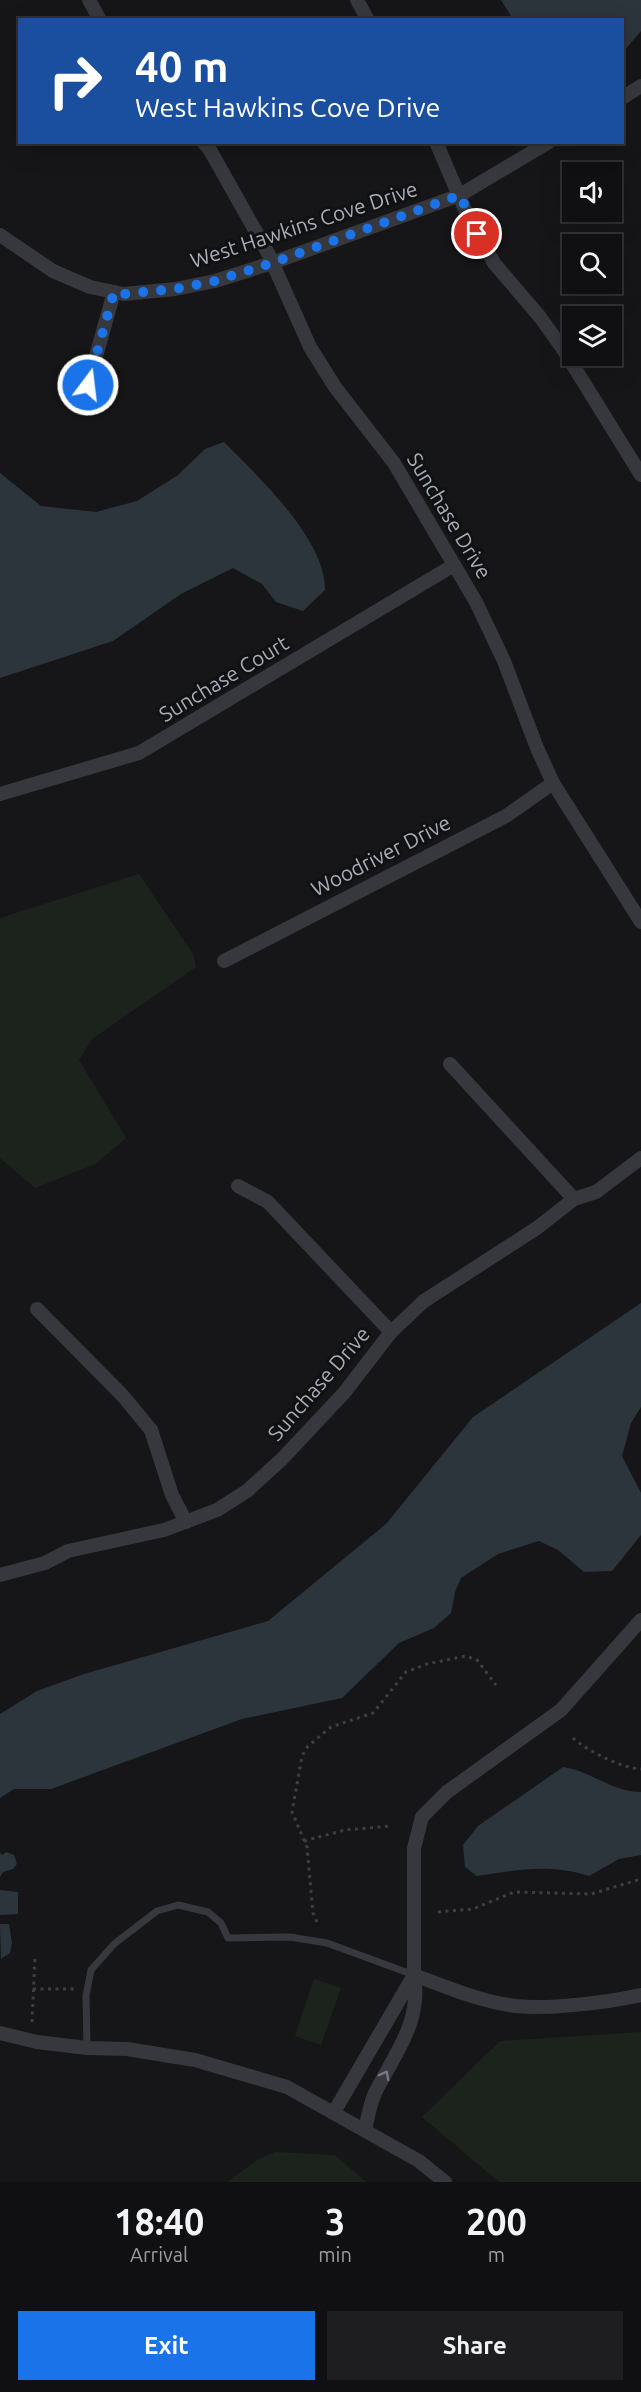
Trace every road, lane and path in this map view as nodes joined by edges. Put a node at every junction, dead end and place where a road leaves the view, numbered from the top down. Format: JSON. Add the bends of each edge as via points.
{"nodes":[{"id":1,"x":89,"y":0,"type":"edge"},
{"id":2,"x":357,"y":0,"type":"edge"},
{"id":3,"x":99,"y":18,"type":"edge"},
{"id":4,"x":368,"y":18,"type":"edge"},
{"id":5,"x":641,"y":86,"type":"edge"},
{"id":6,"x":624,"y":97,"type":"edge"},
{"id":7,"x":205,"y":144,"type":"edge"},
{"id":8,"x":437,"y":144,"type":"edge"},
{"id":9,"x":546,"y":144,"type":"edge"},
{"id":10,"x":460,"y":195,"type":"junction"},
{"id":11,"x":0,"y":235,"type":"edge"},
{"id":12,"x":272,"y":263,"type":"junction"},
{"id":13,"x":114,"y":292,"type":"junction"},
{"id":14,"x":88,"y":385,"type":"dead end"},
{"id":15,"x":641,"y":475,"type":"edge"},
{"id":16,"x":454,"y":565,"type":"junction"},
{"id":17,"x":553,"y":783,"type":"junction"},
{"id":18,"x":0,"y":794,"type":"edge"},
{"id":19,"x":641,"y":922,"type":"edge"},
{"id":20,"x":224,"y":961,"type":"dead end"},
{"id":21,"x":450,"y":1064,"type":"dead end"},
{"id":22,"x":641,"y":1158,"type":"edge"},
{"id":23,"x":238,"y":1186,"type":"dead end"},
{"id":24,"x":574,"y":1200,"type":"junction"},
{"id":25,"x":37,"y":1309,"type":"dead end"},
{"id":26,"x":391,"y":1332,"type":"junction"},
{"id":27,"x":186,"y":1522,"type":"junction"},
{"id":28,"x":0,"y":1575,"type":"edge"},
{"id":29,"x":641,"y":1620,"type":"edge"},
{"id":30,"x":496,"y":1685,"type":"dead end"},
{"id":31,"x":573,"y":1738,"type":"dead end"},
{"id":32,"x":641,"y":1769,"type":"edge"},
{"id":33,"x":392,"y":1827,"type":"dead end"},
{"id":34,"x":304,"y":1841,"type":"junction"},
{"id":35,"x":641,"y":1879,"type":"edge"},
{"id":36,"x":438,"y":1912,"type":"dead end"},
{"id":37,"x":317,"y":1922,"type":"dead end"},
{"id":38,"x":35,"y":1957,"type":"dead end"},
{"id":39,"x":414,"y":1975,"type":"junction"},
{"id":40,"x":33,"y":1989,"type":"junction"},
{"id":41,"x":75,"y":1989,"type":"dead end"},
{"id":42,"x":641,"y":1995,"type":"edge"},
{"id":43,"x":32,"y":2022,"type":"dead end"},
{"id":44,"x":0,"y":2033,"type":"edge"},
{"id":45,"x":87,"y":2048,"type":"junction"},
{"id":46,"x":334,"y":2112,"type":"junction"},
{"id":47,"x":365,"y":2129,"type":"junction"},
{"id":48,"x":445,"y":2182,"type":"edge"}],
"edges":[{"from":1,"to":3,"type":"street"},
{"from":2,"to":4,"type":"street"},
{"from":5,"to":6,"type":"street"},
{"from":7,"to":12,"type":"street","name":"Sunchase Drive"},
{"from":8,"to":10,"type":"street"},
{"from":9,"to":10,"type":"street","name":"West Hawkins Cove Drive"},
{"from":10,"to":12,"type":"street","name":"West Hawkins Cove Drive"},
{"from":10,"to":15,"type":"street","via":[[494,263],[563,349]]},
{"from":11,"to":13,"type":"street","name":"West Hawkins Cove Drive","via":[[53,271],[90,287]]},
{"from":12,"to":13,"type":"street","name":"West Hawkins Cove Drive","via":[[175,289]]},
{"from":12,"to":16,"type":"street","name":"Sunchase Drive","via":[[310,347],[335,387],[394,463]]},
{"from":13,"to":14,"type":"street"},
{"from":16,"to":17,"type":"street","name":"Sunchase Drive","via":[[504,661]]},
{"from":16,"to":18,"type":"street","name":"Sunchase Court","via":[[139,753]]},
{"from":17,"to":19,"type":"street","name":"Sunchase Drive"},
{"from":17,"to":20,"type":"street","name":"Woodriver Drive","via":[[506,816]]},
{"from":21,"to":24,"type":"street"},
{"from":22,"to":24,"type":"street","name":"Sunchase Drive","via":[[596,1192]]},
{"from":23,"to":26,"type":"street","via":[[268,1202]]},
{"from":24,"to":26,"type":"street","name":"Sunchase Drive","via":[[424,1301]]},
{"from":25,"to":27,"type":"street","via":[[151,1430],[172,1495]]},
{"from":26,"to":27,"type":"street","name":"Sunchase Drive","via":[[344,1393],[265,1475],[217,1510]]},
{"from":27,"to":28,"type":"street","name":"Sunchase Drive","via":[[68,1551],[45,1563]]},
{"from":29,"to":39,"type":"street","via":[[561,1710],[447,1792],[422,1817],[414,1848]]},
{"from":30,"to":34,"type":"path","via":[[477,1660],[449,1657],[406,1672],[373,1713],[331,1727],[318,1737],[302,1756],[292,1802]]},
{"from":31,"to":32,"type":"path","via":[[622,1767]]},
{"from":33,"to":34,"type":"path","via":[[345,1830]]},
{"from":34,"to":37,"type":"path"},
{"from":35,"to":36,"type":"path","via":[[591,1894],[514,1892],[473,1909]]},
{"from":38,"to":40,"type":"path"},
{"from":39,"to":42,"type":"street","via":[[475,1997],[516,2006]]},
{"from":39,"to":45,"type":"lane","via":[[327,1943],[290,1937],[228,1938],[221,1923],[207,1912],[178,1905],[157,1911],[114,1944],[91,1970],[86,1996]]},
{"from":39,"to":46,"type":"street"},
{"from":47,"to":39,"type":"street","one_way":true,"via":[[374,2095],[412,2019],[417,1994]]},
{"from":40,"to":41,"type":"path"},
{"from":40,"to":43,"type":"path"},
{"from":44,"to":45,"type":"street"},
{"from":45,"to":46,"type":"street","via":[[127,2049],[195,2060],[287,2087]]},
{"from":46,"to":47,"type":"street"},
{"from":47,"to":48,"type":"street"}]}
